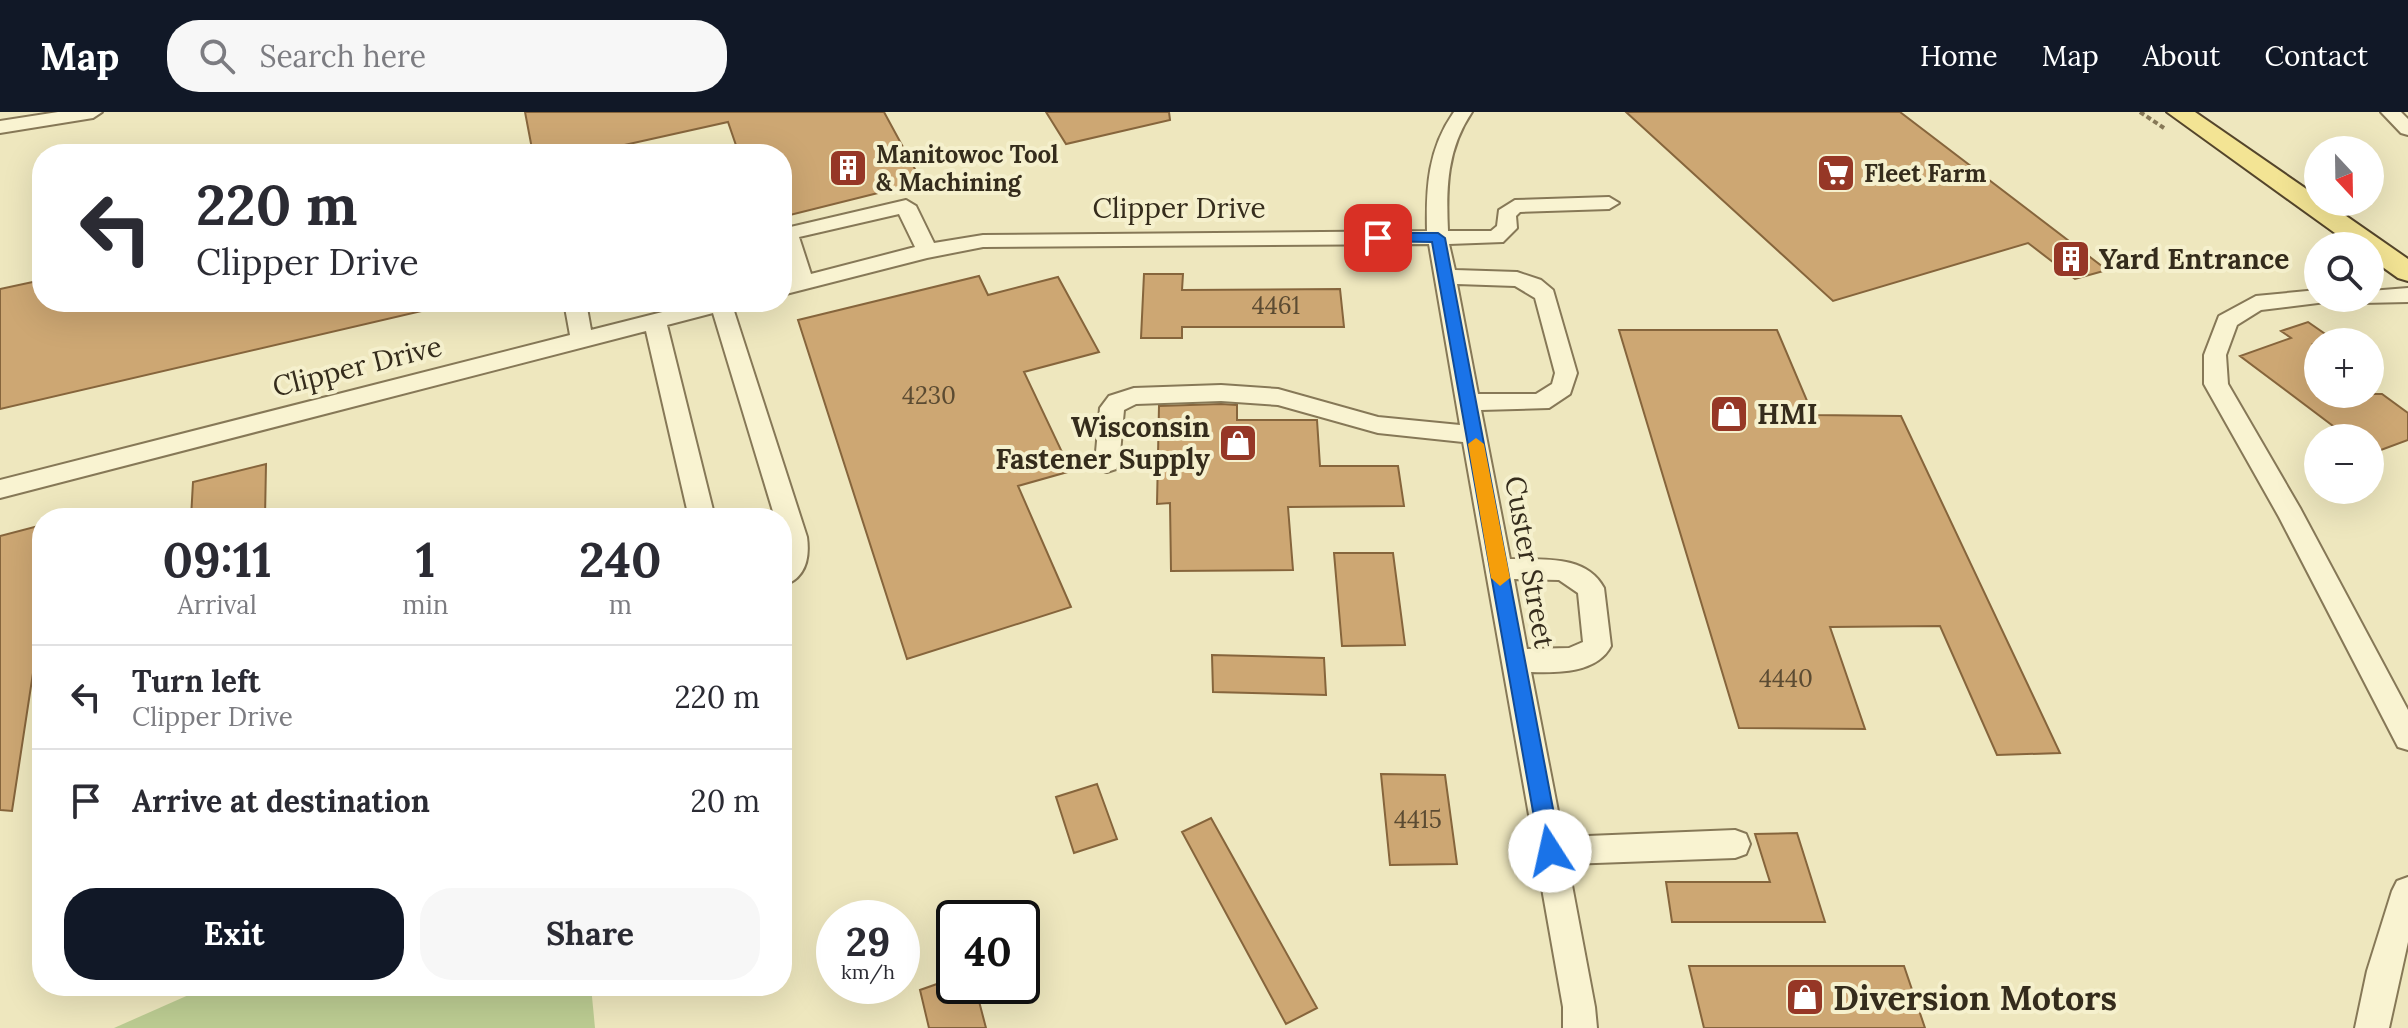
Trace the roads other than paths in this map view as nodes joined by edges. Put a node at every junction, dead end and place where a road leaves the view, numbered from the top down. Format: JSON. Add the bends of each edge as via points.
{"nodes":[{"id":1,"x":1463,"y":112,"type":"edge"},
{"id":2,"x":2179,"y":112,"type":"edge"},
{"id":3,"x":2390,"y":112,"type":"edge"},
{"id":4,"x":81,"y":113,"type":"edge"},
{"id":5,"x":0,"y":127,"type":"edge"},
{"id":6,"x":2408,"y":129,"type":"edge"},
{"id":7,"x":1609,"y":203,"type":"dead end"},
{"id":8,"x":792,"y":232,"type":"edge"},
{"id":9,"x":1438,"y":238,"type":"junction"},
{"id":10,"x":927,"y":251,"type":"junction"},
{"id":11,"x":792,"y":252,"type":"edge"},
{"id":12,"x":2408,"y":272,"type":"edge"},
{"id":13,"x":1445,"y":277,"type":"junction"},
{"id":14,"x":804,"y":283,"type":"junction"},
{"id":15,"x":792,"y":286,"type":"edge"},
{"id":16,"x":2408,"y":295,"type":"edge"},
{"id":17,"x":2304,"y":298,"type":"edge"},
{"id":18,"x":2384,"y":299,"type":"edge"},
{"id":19,"x":577,"y":312,"type":"edge"},
{"id":20,"x":690,"y":312,"type":"edge"},
{"id":21,"x":728,"y":312,"type":"edge"},
{"id":22,"x":655,"y":321,"type":"junction"},
{"id":23,"x":582,"y":340,"type":"junction"},
{"id":24,"x":1468,"y":402,"type":"junction"},
{"id":25,"x":1474,"y":435,"type":"junction"},
{"id":26,"x":1107,"y":463,"type":"dead end"},
{"id":27,"x":0,"y":489,"type":"edge"},
{"id":28,"x":700,"y":508,"type":"edge"},
{"id":29,"x":785,"y":508,"type":"edge"},
{"id":30,"x":792,"y":530,"type":"edge"},
{"id":31,"x":792,"y":565,"type":"edge"},
{"id":32,"x":1499,"y":569,"type":"junction"},
{"id":33,"x":1516,"y":660,"type":"junction"},
{"id":34,"x":2408,"y":738,"type":"edge"},
{"id":35,"x":1735,"y":844,"type":"dead end"},
{"id":36,"x":1550,"y":851,"type":"junction"},
{"id":37,"x":2408,"y":891,"type":"edge"},
{"id":38,"x":1580,"y":1028,"type":"edge"},
{"id":39,"x":2372,"y":1028,"type":"edge"}],
"edges":[{"from":1,"to":9,"type":"street","name":"Custer Street","via":[[1451,126],[1438,163]]},
{"from":2,"to":12,"type":"main road"},
{"from":3,"to":6,"type":"street"},
{"from":4,"to":5,"type":"street"},
{"from":7,"to":9,"type":"street","name":"Clipper Drive","via":[[1515,206],[1506,214],[1507,228],[1496,237]]},
{"from":8,"to":10,"type":"street","via":[[906,206]]},
{"from":9,"to":10,"type":"street","name":"Clipper Drive","via":[[1015,239]]},
{"from":9,"to":13,"type":"street","name":"Custer Street"},
{"from":10,"to":14,"type":"street","name":"Clipper Drive"},
{"from":11,"to":14,"type":"street"},
{"from":13,"to":24,"type":"street","name":"Custer Street"},
{"from":13,"to":24,"type":"street","via":[[1517,279],[1533,285],[1545,295],[1566,373],[1562,388],[1541,402]]},
{"from":14,"to":15,"type":"street","name":"Clipper Drive"},
{"from":16,"to":18,"type":"street"},
{"from":17,"to":34,"type":"street","via":[[2256,303],[2227,321],[2215,355],[2216,384]]},
{"from":19,"to":23,"type":"street"},
{"from":20,"to":22,"type":"street","name":"Clipper Drive"},
{"from":21,"to":29,"type":"street"},
{"from":22,"to":23,"type":"street","name":"Clipper Drive"},
{"from":22,"to":28,"type":"street"},
{"from":23,"to":27,"type":"street","name":"Clipper Drive"},
{"from":24,"to":25,"type":"street","name":"Custer Street"},
{"from":25,"to":26,"type":"street","via":[[1378,425],[1278,397],[1134,396],[1112,408]]},
{"from":25,"to":32,"type":"street","name":"Custer Street"},
{"from":30,"to":31,"type":"street"},
{"from":32,"to":33,"type":"street","name":"Custer Street"},
{"from":32,"to":33,"type":"street","via":[[1564,570],[1591,588],[1597,646],[1588,655],[1575,660]]},
{"from":33,"to":36,"type":"street","name":"Custer Street"},
{"from":35,"to":36,"type":"street"},
{"from":36,"to":38,"type":"street","name":"Custer Street"},
{"from":37,"to":39,"type":"street"}]}
